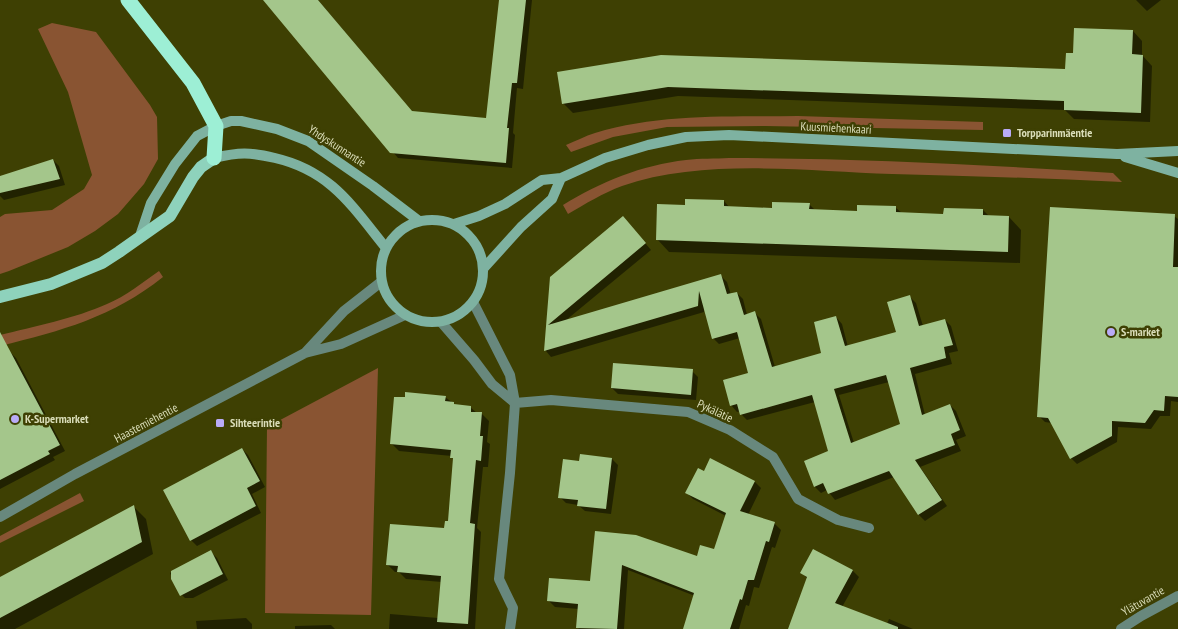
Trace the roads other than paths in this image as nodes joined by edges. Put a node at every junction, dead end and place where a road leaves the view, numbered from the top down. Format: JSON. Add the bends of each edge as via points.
{"nodes":[{"id":1,"x":128,"y":0,"type":"edge"},
{"id":2,"x":216,"y":126,"type":"junction"},
{"id":3,"x":1178,"y":150,"type":"edge"},
{"id":4,"x":1117,"y":154,"type":"junction"},
{"id":5,"x":214,"y":158,"type":"junction"},
{"id":6,"x":1178,"y":173,"type":"edge"},
{"id":7,"x":561,"y":178,"type":"junction"},
{"id":8,"x":419,"y":221,"type":"junction"},
{"id":9,"x":454,"y":224,"type":"junction"},
{"id":10,"x":140,"y":236,"type":"junction"},
{"id":11,"x":386,"y":248,"type":"junction"},
{"id":12,"x":484,"y":269,"type":"junction"},
{"id":13,"x":382,"y":282,"type":"junction"},
{"id":14,"x":0,"y":297,"type":"edge"},
{"id":15,"x":473,"y":302,"type":"junction"},
{"id":16,"x":405,"y":315,"type":"junction"},
{"id":17,"x":441,"y":322,"type":"junction"},
{"id":18,"x":305,"y":353,"type":"junction"},
{"id":19,"x":515,"y":403,"type":"junction"},
{"id":20,"x":0,"y":517,"type":"edge"},
{"id":21,"x":869,"y":528,"type":"dead end"},
{"id":22,"x":1178,"y":596,"type":"edge"},
{"id":23,"x":510,"y":629,"type":"edge"},
{"id":24,"x":1121,"y":629,"type":"edge"}],
"edges":[{"from":1,"to":2,"type":"highway","via":[[193,83]]},
{"from":2,"to":5,"type":"highway"},
{"from":2,"to":8,"type":"main road","name":"Yhdyskunnantie","via":[[241,121],[277,129],[308,141]]},
{"from":2,"to":10,"type":"main road","name":"Yhdyskunnantie","via":[[197,136],[175,164],[151,203]]},
{"from":3,"to":4,"type":"main road","name":"Kuusmiehenkaari"},
{"from":4,"to":6,"type":"main road","name":"Kuusmiehenkaari"},
{"from":4,"to":7,"type":"main road","name":"Kuusmiehenkaari","via":[[703,136],[648,145],[605,158]]},
{"from":5,"to":10,"type":"main road","via":[[193,177],[170,216]]},
{"from":5,"to":11,"type":"main road","via":[[253,152],[303,166],[344,196]]},
{"from":7,"to":9,"type":"main road","name":"Kuusmiehenkaari","via":[[542,180],[505,204]]},
{"from":7,"to":12,"type":"main road","via":[[552,199]]},
{"from":8,"to":9,"type":"main road"},
{"from":8,"to":11,"type":"main road","via":[[397,233]]},
{"from":9,"to":12,"type":"main road","via":[[480,251]]},
{"from":10,"to":14,"type":"main road","via":[[102,263],[84,271],[51,284]]},
{"from":11,"to":13,"type":"main road","via":[[380,268]]},
{"from":12,"to":15,"type":"main road","via":[[482,284]]},
{"from":13,"to":16,"type":"main road","via":[[389,300]]},
{"from":13,"to":18,"type":"street","name":"Haastemiehentie","via":[[344,311]]},
{"from":15,"to":17,"type":"main road","via":[[461,314]]},
{"from":15,"to":19,"type":"street","via":[[510,375]]},
{"from":16,"to":17,"type":"main road","via":[[414,320]]},
{"from":16,"to":18,"type":"street","name":"Haastemiehentie","via":[[341,344]]},
{"from":17,"to":19,"type":"street","via":[[492,384]]},
{"from":18,"to":20,"type":"street","name":"Haastemiehentie"},
{"from":19,"to":21,"type":"street","name":"Pykälätie","via":[[551,400],[688,412],[730,430],[773,457],[798,500],[838,520]]},
{"from":19,"to":23,"type":"street","via":[[499,579],[513,608]]},
{"from":22,"to":24,"type":"street","name":"Ylätuvantie"}]}
